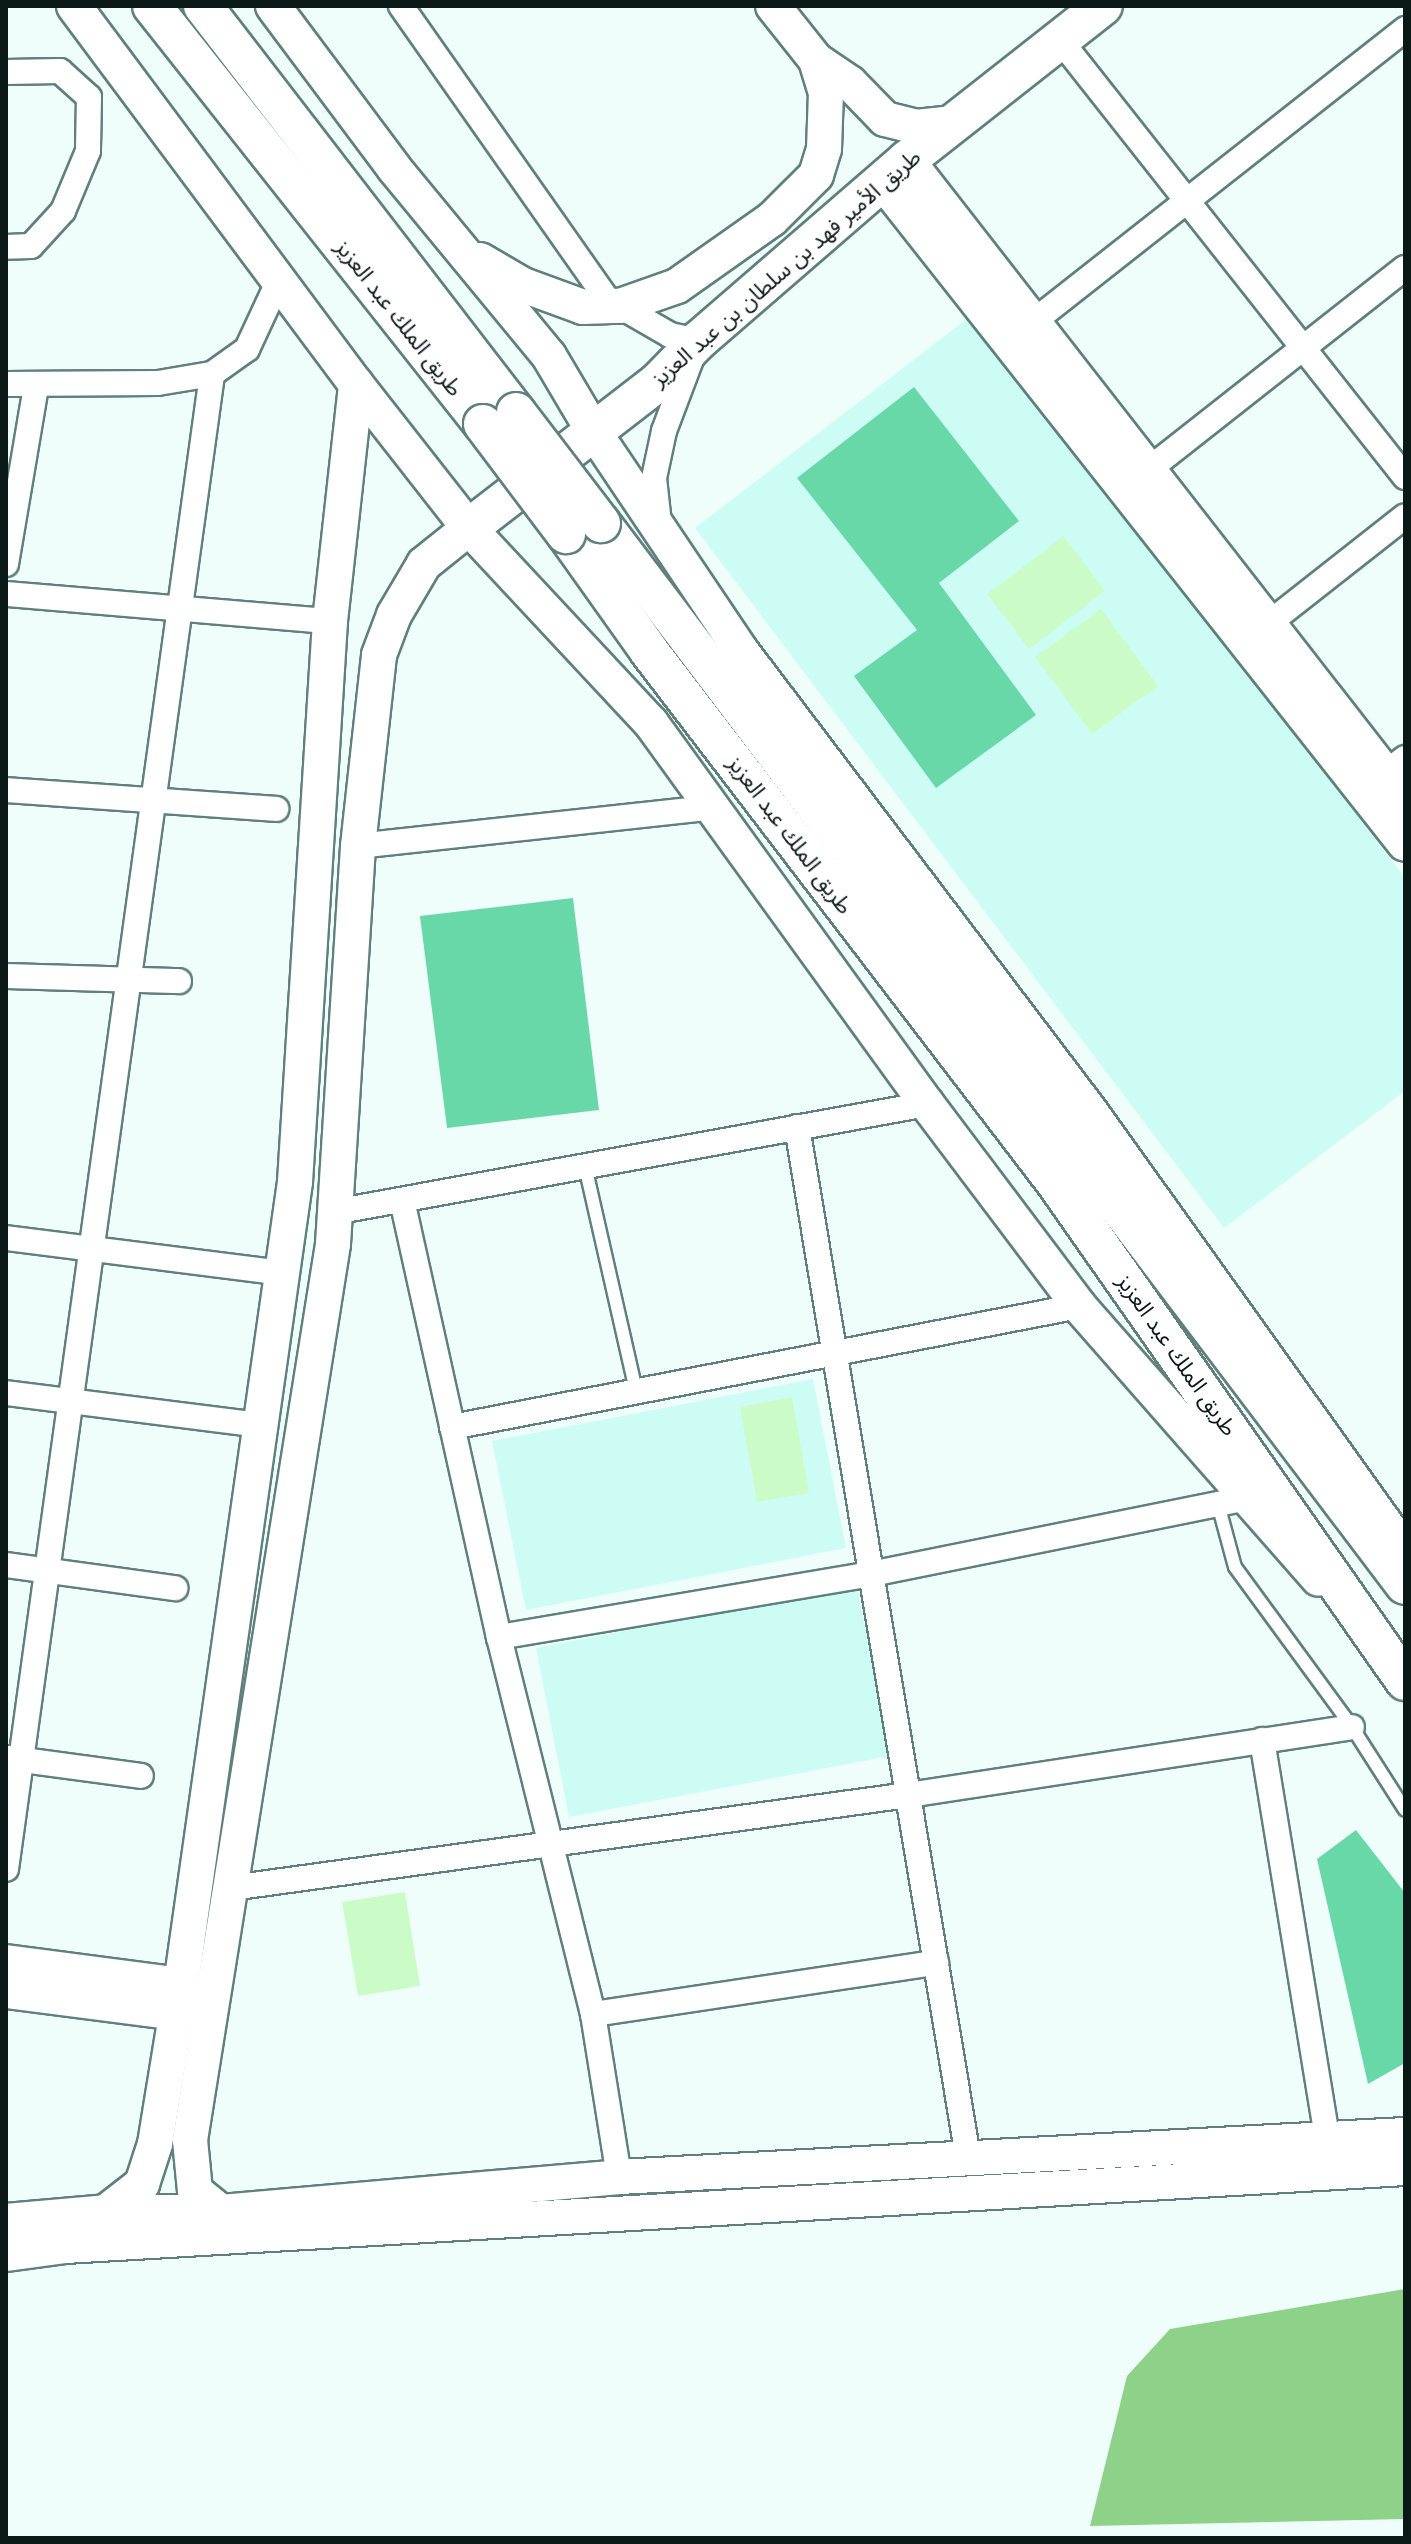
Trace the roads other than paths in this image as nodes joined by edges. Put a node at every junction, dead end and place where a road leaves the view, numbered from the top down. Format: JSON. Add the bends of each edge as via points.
{"nodes":[{"id":1,"x":74,"y":6,"type":"edge"},
{"id":2,"x":152,"y":6,"type":"edge"},
{"id":3,"x":203,"y":6,"type":"edge"},
{"id":4,"x":273,"y":6,"type":"edge"},
{"id":5,"x":401,"y":6,"type":"edge"},
{"id":6,"x":773,"y":6,"type":"edge"},
{"id":7,"x":1103,"y":6,"type":"edge"},
{"id":8,"x":1405,"y":29,"type":"edge"},
{"id":9,"x":1060,"y":40,"type":"junction"},
{"id":10,"x":816,"y":60,"type":"junction"},
{"id":11,"x":6,"y":72,"type":"edge"},
{"id":12,"x":954,"y":123,"type":"junction"},
{"id":13,"x":894,"y":170,"type":"junction"},
{"id":14,"x":1187,"y":201,"type":"junction"},
{"id":15,"x":6,"y":247,"type":"edge"},
{"id":16,"x":460,"y":248,"type":"junction"},
{"id":17,"x":1405,"y":268,"type":"edge"},
{"id":18,"x":279,"y":280,"type":"junction"},
{"id":19,"x":620,"y":306,"type":"junction"},
{"id":20,"x":1033,"y":322,"type":"junction"},
{"id":21,"x":698,"y":341,"type":"junction"},
{"id":22,"x":1303,"y":348,"type":"junction"},
{"id":23,"x":212,"y":374,"type":"junction"},
{"id":24,"x":6,"y":384,"type":"edge"},
{"id":25,"x":356,"y":384,"type":"junction"},
{"id":26,"x":36,"y":386,"type":"junction"},
{"id":27,"x":499,"y":418,"type":"junction"},
{"id":28,"x":594,"y":432,"type":"junction"},
{"id":29,"x":1148,"y":470,"type":"junction"},
{"id":30,"x":1405,"y":477,"type":"edge"},
{"id":31,"x":1405,"y":516,"type":"edge"},
{"id":32,"x":469,"y":528,"type":"junction"},
{"id":33,"x":584,"y":529,"type":"junction"},
{"id":34,"x":660,"y":530,"type":"junction"},
{"id":35,"x":6,"y":564,"type":"edge"},
{"id":36,"x":6,"y":594,"type":"edge"},
{"id":37,"x":179,"y":608,"type":"junction"},
{"id":38,"x":330,"y":621,"type":"junction"},
{"id":39,"x":1268,"y":624,"type":"junction"},
{"id":40,"x":1398,"y":777,"type":"edge"},
{"id":41,"x":6,"y":790,"type":"edge"},
{"id":42,"x":153,"y":800,"type":"junction"},
{"id":43,"x":715,"y":807,"type":"junction"},
{"id":44,"x":276,"y":809,"type":"dead end"},
{"id":45,"x":1405,"y":844,"type":"edge"},
{"id":46,"x":358,"y":846,"type":"junction"},
{"id":47,"x":6,"y":976,"type":"edge"},
{"id":48,"x":128,"y":980,"type":"junction"},
{"id":49,"x":179,"y":981,"type":"dead end"},
{"id":50,"x":927,"y":1104,"type":"junction"},
{"id":51,"x":797,"y":1127,"type":"junction"},
{"id":52,"x":585,"y":1166,"type":"junction"},
{"id":53,"x":402,"y":1200,"type":"junction"},
{"id":54,"x":334,"y":1212,"type":"junction"},
{"id":55,"x":6,"y":1238,"type":"edge"},
{"id":56,"x":91,"y":1248,"type":"junction"},
{"id":57,"x":282,"y":1273,"type":"junction"},
{"id":58,"x":1079,"y":1306,"type":"junction"},
{"id":59,"x":835,"y":1353,"type":"junction"},
{"id":60,"x":636,"y":1391,"type":"junction"},
{"id":61,"x":6,"y":1393,"type":"edge"},
{"id":62,"x":70,"y":1401,"type":"junction"},
{"id":63,"x":261,"y":1425,"type":"junction"},
{"id":64,"x":452,"y":1427,"type":"junction"},
{"id":65,"x":1234,"y":1501,"type":"junction"},
{"id":66,"x":1405,"y":1560,"type":"edge"},
{"id":67,"x":6,"y":1565,"type":"edge"},
{"id":68,"x":47,"y":1570,"type":"junction"},
{"id":69,"x":871,"y":1574,"type":"junction"},
{"id":70,"x":1405,"y":1585,"type":"edge"},
{"id":71,"x":175,"y":1588,"type":"dead end"},
{"id":72,"x":499,"y":1637,"type":"junction"},
{"id":73,"x":1376,"y":1638,"type":"junction"},
{"id":74,"x":1405,"y":1681,"type":"edge"},
{"id":75,"x":1352,"y":1727,"type":"junction"},
{"id":76,"x":1262,"y":1740,"type":"junction"},
{"id":77,"x":14,"y":1758,"type":"edge"},
{"id":78,"x":141,"y":1776,"type":"dead end"},
{"id":79,"x":908,"y":1795,"type":"junction"},
{"id":80,"x":1405,"y":1810,"type":"edge"},
{"id":81,"x":553,"y":1844,"type":"junction"},
{"id":82,"x":6,"y":1869,"type":"edge"},
{"id":83,"x":231,"y":1888,"type":"junction"},
{"id":84,"x":6,"y":1962,"type":"edge"},
{"id":85,"x":936,"y":1963,"type":"junction"},
{"id":86,"x":6,"y":1991,"type":"edge"},
{"id":87,"x":179,"y":1999,"type":"junction"},
{"id":88,"x":593,"y":2014,"type":"junction"},
{"id":89,"x":1405,"y":2135,"type":"edge"},
{"id":90,"x":1327,"y":2139,"type":"junction"},
{"id":91,"x":968,"y":2157,"type":"junction"},
{"id":92,"x":1405,"y":2168,"type":"edge"},
{"id":93,"x":619,"y":2177,"type":"junction"},
{"id":94,"x":106,"y":2212,"type":"junction"},
{"id":95,"x":221,"y":2212,"type":"junction"},
{"id":96,"x":6,"y":2221,"type":"edge"},
{"id":97,"x":6,"y":2254,"type":"edge"}],
"edges":[{"from":1,"to":18,"type":"street"},
{"from":2,"to":27,"type":"main road","name":"طريق الملك عبد العزيز"},
{"from":3,"to":27,"type":"main road"},
{"from":4,"to":16,"type":"street"},
{"from":5,"to":19,"type":"street","via":[[606,298]]},
{"from":6,"to":10,"type":"street"},
{"from":7,"to":9,"type":"main road","name":"طريق الأمير فهد بن سلطان بن عبد العزيز"},
{"from":8,"to":14,"type":"street"},
{"from":9,"to":12,"type":"main road","name":"طريق الأمير فهد بن سلطان بن عبد العزيز"},
{"from":9,"to":14,"type":"street"},
{"from":10,"to":12,"type":"street","via":[[850,83],[885,119],[916,127]]},
{"from":10,"to":19,"type":"street","via":[[826,93],[824,149],[816,175],[772,219],[677,286]]},
{"from":11,"to":15,"type":"street","via":[[60,71],[89,97],[88,151],[63,211],[31,246]]},
{"from":12,"to":13,"type":"main road","name":"طريق الأمير فهد بن سلطان بن عبد العزيز"},
{"from":13,"to":20,"type":"street"},
{"from":13,"to":21,"type":"main road","name":"طريق الأمير فهد بن سلطان بن عبد العزيز"},
{"from":13,"to":45,"type":"street"},
{"from":14,"to":20,"type":"street"},
{"from":14,"to":22,"type":"street"},
{"from":16,"to":19,"type":"street","via":[[523,285],[583,307]]},
{"from":16,"to":28,"type":"street","via":[[549,356]]},
{"from":17,"to":22,"type":"street"},
{"from":18,"to":23,"type":"street","via":[[247,349]]},
{"from":18,"to":25,"type":"street"},
{"from":19,"to":21,"type":"street","via":[[670,335]]},
{"from":20,"to":29,"type":"street"},
{"from":21,"to":28,"type":"main road","name":"طريق الأمير فهد بن سلطان بن عبد العزيز","via":[[659,381]]},
{"from":21,"to":34,"type":"street","via":[[664,431],[654,478]]},
{"from":22,"to":29,"type":"street"},
{"from":22,"to":30,"type":"street"},
{"from":23,"to":26,"type":"street","via":[[158,383]]},
{"from":23,"to":37,"type":"street"},
{"from":24,"to":26,"type":"street"},
{"from":25,"to":32,"type":"street"},
{"from":25,"to":38,"type":"street"},
{"from":26,"to":35,"type":"street"},
{"from":27,"to":33,"type":"main road","name":"طريق الملك عبد العزيز","bridge":true},
{"from":28,"to":32,"type":"main road","name":"طريق الأمير فهد بن سلطان بن عبد العزيز"},
{"from":28,"to":34,"type":"street"},
{"from":29,"to":39,"type":"street"},
{"from":31,"to":39,"type":"street"},
{"from":32,"to":43,"type":"street","via":[[651,723]]},
{"from":32,"to":46,"type":"street","via":[[424,564],[394,615],[379,655]]},
{"from":33,"to":70,"type":"main road"},
{"from":33,"to":73,"type":"main road","name":"طريق الملك عبد العزيز","via":[[649,651],[1056,1183]]},
{"from":34,"to":66,"type":"street","via":[[742,652],[1090,1111],[1392,1533]]},
{"from":36,"to":37,"type":"street"},
{"from":37,"to":38,"type":"street"},
{"from":37,"to":42,"type":"street"},
{"from":38,"to":57,"type":"street","via":[[295,1182]]},
{"from":39,"to":40,"type":"street"},
{"from":41,"to":42,"type":"street"},
{"from":42,"to":44,"type":"street"},
{"from":42,"to":48,"type":"street"},
{"from":43,"to":46,"type":"street"},
{"from":43,"to":50,"type":"street"},
{"from":46,"to":54,"type":"street"},
{"from":47,"to":48,"type":"street"},
{"from":48,"to":49,"type":"street"},
{"from":48,"to":56,"type":"street"},
{"from":50,"to":51,"type":"street"},
{"from":50,"to":58,"type":"street"},
{"from":51,"to":52,"type":"street"},
{"from":51,"to":59,"type":"street"},
{"from":52,"to":53,"type":"street"},
{"from":52,"to":60,"type":"lane"},
{"from":53,"to":54,"type":"street"},
{"from":53,"to":64,"type":"street"},
{"from":54,"to":83,"type":"street"},
{"from":55,"to":56,"type":"street"},
{"from":56,"to":57,"type":"street"},
{"from":56,"to":62,"type":"street"},
{"from":57,"to":63,"type":"street"},
{"from":58,"to":59,"type":"street"},
{"from":58,"to":65,"type":"street"},
{"from":59,"to":60,"type":"street"},
{"from":59,"to":69,"type":"street"},
{"from":60,"to":64,"type":"street"},
{"from":61,"to":62,"type":"street"},
{"from":62,"to":63,"type":"street"},
{"from":62,"to":68,"type":"street"},
{"from":63,"to":87,"type":"street"},
{"from":64,"to":72,"type":"street"},
{"from":65,"to":69,"type":"street"},
{"from":65,"to":73,"type":"street","via":[[1284,1543]]},
{"from":65,"to":75,"type":"lane","via":[[1235,1567]]},
{"from":67,"to":68,"type":"street"},
{"from":68,"to":71,"type":"street"},
{"from":68,"to":77,"type":"street"},
{"from":69,"to":72,"type":"street"},
{"from":69,"to":79,"type":"street"},
{"from":72,"to":81,"type":"street"},
{"from":73,"to":74,"type":"main road","name":"طريق الملك عبد العزيز"},
{"from":75,"to":76,"type":"street"},
{"from":75,"to":80,"type":"lane"},
{"from":76,"to":79,"type":"street"},
{"from":76,"to":90,"type":"street"},
{"from":77,"to":78,"type":"street"},
{"from":77,"to":82,"type":"street"},
{"from":79,"to":81,"type":"street"},
{"from":79,"to":85,"type":"street"},
{"from":81,"to":83,"type":"street"},
{"from":81,"to":88,"type":"street"},
{"from":83,"to":95,"type":"street","via":[[190,2140],[195,2191]]},
{"from":84,"to":87,"type":"street"},
{"from":85,"to":88,"type":"street"},
{"from":85,"to":91,"type":"street"},
{"from":86,"to":87,"type":"street"},
{"from":87,"to":94,"type":"street","via":[[155,2144],[142,2184]]},
{"from":88,"to":93,"type":"street"},
{"from":89,"to":90,"type":"street"},
{"from":90,"to":91,"type":"street"},
{"from":91,"to":93,"type":"street"},
{"from":92,"to":97,"type":"street","via":[[65,2246]]},
{"from":93,"to":95,"type":"street"},
{"from":94,"to":95,"type":"street"},
{"from":94,"to":96,"type":"street"}]}
